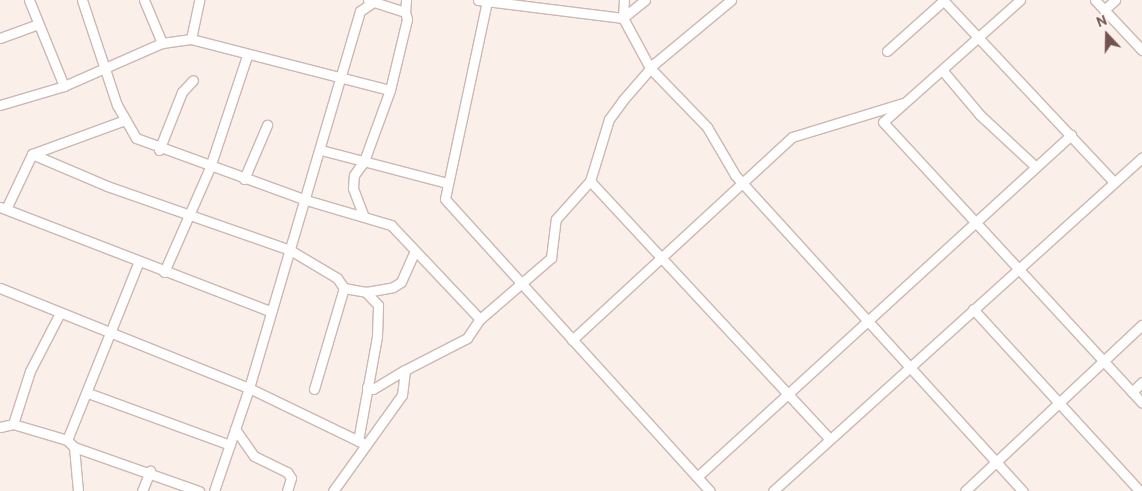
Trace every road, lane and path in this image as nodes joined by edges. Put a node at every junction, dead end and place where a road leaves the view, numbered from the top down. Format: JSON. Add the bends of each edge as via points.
{"nodes":[{"id":1,"x":29,"y":0,"type":"edge"},
{"id":2,"x":82,"y":0,"type":"edge"},
{"id":3,"x":144,"y":0,"type":"edge"},
{"id":4,"x":199,"y":0,"type":"edge"},
{"id":5,"x":406,"y":0,"type":"edge"},
{"id":6,"x":624,"y":0,"type":"edge"},
{"id":7,"x":644,"y":0,"type":"edge"},
{"id":8,"x":731,"y":0,"type":"edge"},
{"id":9,"x":943,"y":0,"type":"edge"},
{"id":10,"x":1020,"y":0,"type":"edge"},
{"id":11,"x":1095,"y":0,"type":"edge"},
{"id":12,"x":1115,"y":0,"type":"edge"},
{"id":13,"x":370,"y":1,"type":"edge"},
{"id":14,"x":483,"y":1,"type":"edge"},
{"id":15,"x":1104,"y":10,"type":"junction"},
{"id":16,"x":405,"y":12,"type":"junction"},
{"id":17,"x":623,"y":18,"type":"junction"},
{"id":18,"x":38,"y":24,"type":"junction"},
{"id":19,"x":0,"y":38,"type":"edge"},
{"id":20,"x":191,"y":38,"type":"junction"},
{"id":21,"x":979,"y":38,"type":"junction"},
{"id":22,"x":162,"y":43,"type":"junction"},
{"id":23,"x":1142,"y":50,"type":"edge"},
{"id":24,"x":887,"y":51,"type":"dead end"},
{"id":25,"x":247,"y":56,"type":"junction"},
{"id":26,"x":106,"y":66,"type":"junction"},
{"id":27,"x":650,"y":68,"type":"junction"},
{"id":28,"x":943,"y":71,"type":"junction"},
{"id":29,"x":193,"y":80,"type":"dead end"},
{"id":30,"x":341,"y":80,"type":"junction"},
{"id":31,"x":64,"y":86,"type":"junction"},
{"id":32,"x":390,"y":90,"type":"junction"},
{"id":33,"x":905,"y":102,"type":"junction"},
{"id":34,"x":0,"y":105,"type":"edge"},
{"id":35,"x":125,"y":120,"type":"junction"},
{"id":36,"x":267,"y":125,"type":"dead end"},
{"id":37,"x":1072,"y":134,"type":"junction"},
{"id":38,"x":159,"y":150,"type":"junction"},
{"id":39,"x":321,"y":150,"type":"junction"},
{"id":40,"x":32,"y":154,"type":"junction"},
{"id":41,"x":1142,"y":158,"type":"edge"},
{"id":42,"x":364,"y":161,"type":"junction"},
{"id":43,"x":210,"y":167,"type":"junction"},
{"id":44,"x":1036,"y":167,"type":"junction"},
{"id":45,"x":244,"y":179,"type":"junction"},
{"id":46,"x":590,"y":181,"type":"junction"},
{"id":47,"x":1114,"y":182,"type":"junction"},
{"id":48,"x":448,"y":183,"type":"junction"},
{"id":49,"x":742,"y":183,"type":"junction"},
{"id":50,"x":306,"y":200,"type":"junction"},
{"id":51,"x":3,"y":208,"type":"edge"},
{"id":52,"x":188,"y":214,"type":"junction"},
{"id":53,"x":364,"y":217,"type":"junction"},
{"id":54,"x":975,"y":222,"type":"junction"},
{"id":55,"x":290,"y":250,"type":"junction"},
{"id":56,"x":415,"y":252,"type":"junction"},
{"id":57,"x":661,"y":258,"type":"junction"},
{"id":58,"x":139,"y":261,"type":"junction"},
{"id":59,"x":1018,"y":269,"type":"junction"},
{"id":60,"x":164,"y":272,"type":"junction"},
{"id":61,"x":522,"y":285,"type":"junction"},
{"id":62,"x":344,"y":288,"type":"junction"},
{"id":63,"x":1,"y":290,"type":"edge"},
{"id":64,"x":366,"y":292,"type":"junction"},
{"id":65,"x":974,"y":309,"type":"junction"},
{"id":66,"x":270,"y":311,"type":"junction"},
{"id":67,"x":60,"y":313,"type":"junction"},
{"id":68,"x":480,"y":319,"type":"junction"},
{"id":69,"x":868,"y":320,"type":"junction"},
{"id":70,"x":1142,"y":325,"type":"edge"},
{"id":71,"x":111,"y":330,"type":"junction"},
{"id":72,"x":572,"y":340,"type":"junction"},
{"id":73,"x":1104,"y":361,"type":"junction"},
{"id":74,"x":911,"y":365,"type":"junction"},
{"id":75,"x":405,"y":370,"type":"junction"},
{"id":76,"x":1142,"y":382,"type":"edge"},
{"id":77,"x":367,"y":387,"type":"junction"},
{"id":78,"x":249,"y":388,"type":"junction"},
{"id":79,"x":314,"y":389,"type":"dead end"},
{"id":80,"x":1132,"y":392,"type":"junction"},
{"id":81,"x":88,"y":393,"type":"junction"},
{"id":82,"x":788,"y":394,"type":"junction"},
{"id":83,"x":1059,"y":403,"type":"junction"},
{"id":84,"x":1142,"y":403,"type":"edge"},
{"id":85,"x":13,"y":424,"type":"junction"},
{"id":86,"x":0,"y":427,"type":"edge"},
{"id":87,"x":235,"y":429,"type":"junction"},
{"id":88,"x":830,"y":439,"type":"junction"},
{"id":89,"x":67,"y":440,"type":"junction"},
{"id":90,"x":362,"y":442,"type":"junction"},
{"id":91,"x":230,"y":445,"type":"junction"},
{"id":92,"x":74,"y":447,"type":"junction"},
{"id":93,"x":997,"y":461,"type":"junction"},
{"id":94,"x":150,"y":472,"type":"junction"},
{"id":95,"x":697,"y":477,"type":"junction"},
{"id":96,"x":78,"y":491,"type":"edge"},
{"id":97,"x":142,"y":491,"type":"edge"},
{"id":98,"x":199,"y":491,"type":"edge"},
{"id":99,"x":214,"y":491,"type":"edge"},
{"id":100,"x":286,"y":491,"type":"edge"},
{"id":101,"x":333,"y":491,"type":"edge"},
{"id":102,"x":710,"y":491,"type":"edge"},
{"id":103,"x":773,"y":491,"type":"edge"},
{"id":104,"x":965,"y":491,"type":"edge"},
{"id":105,"x":1023,"y":491,"type":"edge"},
{"id":106,"x":1140,"y":491,"type":"edge"}],
"edges":[{"from":1,"to":18,"type":"street"},
{"from":2,"to":26,"type":"street"},
{"from":3,"to":22,"type":"street"},
{"from":4,"to":20,"type":"street"},
{"from":5,"to":16,"type":"street"},
{"from":6,"to":17,"type":"street"},
{"from":7,"to":17,"type":"street"},
{"from":8,"to":27,"type":"street"},
{"from":9,"to":21,"type":"street"},
{"from":9,"to":24,"type":"street"},
{"from":10,"to":21,"type":"street"},
{"from":11,"to":15,"type":"street"},
{"from":12,"to":15,"type":"street"},
{"from":13,"to":16,"type":"street"},
{"from":13,"to":30,"type":"street","via":[[360,11]]},
{"from":14,"to":17,"type":"street"},
{"from":14,"to":48,"type":"street"},
{"from":15,"to":23,"type":"street"},
{"from":16,"to":32,"type":"street","via":[[407,19]]},
{"from":17,"to":27,"type":"street"},
{"from":18,"to":19,"type":"street"},
{"from":18,"to":31,"type":"street"},
{"from":20,"to":22,"type":"street"},
{"from":20,"to":25,"type":"street"},
{"from":21,"to":28,"type":"street"},
{"from":21,"to":37,"type":"street"},
{"from":22,"to":26,"type":"street"},
{"from":25,"to":30,"type":"street"},
{"from":25,"to":43,"type":"street"},
{"from":26,"to":31,"type":"street"},
{"from":26,"to":35,"type":"street"},
{"from":27,"to":46,"type":"street","via":[[609,119]]},
{"from":27,"to":49,"type":"street","via":[[707,127]]},
{"from":28,"to":33,"type":"street"},
{"from":28,"to":44,"type":"street","via":[[980,115]]},
{"from":29,"to":38,"type":"street","via":[[182,92]]},
{"from":30,"to":32,"type":"street"},
{"from":30,"to":39,"type":"street"},
{"from":31,"to":34,"type":"street"},
{"from":32,"to":42,"type":"street"},
{"from":33,"to":49,"type":"street","via":[[792,136]]},
{"from":33,"to":54,"type":"street","via":[[883,122]]},
{"from":35,"to":38,"type":"street","via":[[136,138]]},
{"from":35,"to":40,"type":"street"},
{"from":36,"to":45,"type":"street"},
{"from":37,"to":44,"type":"street"},
{"from":37,"to":47,"type":"street"},
{"from":38,"to":43,"type":"street"},
{"from":39,"to":42,"type":"street"},
{"from":39,"to":50,"type":"street"},
{"from":40,"to":51,"type":"street"},
{"from":40,"to":52,"type":"street","via":[[107,186]]},
{"from":41,"to":47,"type":"street"},
{"from":42,"to":48,"type":"street"},
{"from":42,"to":53,"type":"street","via":[[354,176],[353,188]]},
{"from":43,"to":45,"type":"street"},
{"from":43,"to":52,"type":"street"},
{"from":44,"to":54,"type":"street"},
{"from":45,"to":50,"type":"street"},
{"from":46,"to":57,"type":"street"},
{"from":46,"to":61,"type":"street","via":[[556,219],[551,258]]},
{"from":47,"to":59,"type":"street"},
{"from":48,"to":61,"type":"street","via":[[445,200]]},
{"from":49,"to":57,"type":"street"},
{"from":49,"to":69,"type":"street"},
{"from":50,"to":53,"type":"street"},
{"from":50,"to":55,"type":"street"},
{"from":51,"to":58,"type":"street"},
{"from":52,"to":55,"type":"street"},
{"from":52,"to":60,"type":"street"},
{"from":53,"to":56,"type":"street","via":[[391,225]]},
{"from":54,"to":59,"type":"street"},
{"from":54,"to":69,"type":"street"},
{"from":55,"to":62,"type":"street","via":[[338,278]]},
{"from":55,"to":66,"type":"street"},
{"from":56,"to":64,"type":"street","via":[[401,282]]},
{"from":56,"to":68,"type":"street"},
{"from":57,"to":72,"type":"street"},
{"from":57,"to":82,"type":"street"},
{"from":58,"to":60,"type":"street"},
{"from":58,"to":71,"type":"street"},
{"from":59,"to":65,"type":"street"},
{"from":59,"to":73,"type":"street"},
{"from":60,"to":66,"type":"street"},
{"from":61,"to":68,"type":"street"},
{"from":61,"to":72,"type":"street"},
{"from":62,"to":64,"type":"street"},
{"from":62,"to":79,"type":"street"},
{"from":63,"to":67,"type":"street"},
{"from":64,"to":77,"type":"street","via":[[378,305],[377,336]]},
{"from":65,"to":74,"type":"street"},
{"from":65,"to":83,"type":"street"},
{"from":66,"to":78,"type":"street"},
{"from":67,"to":71,"type":"street"},
{"from":67,"to":85,"type":"street","via":[[30,371]]},
{"from":68,"to":75,"type":"street","via":[[467,338]]},
{"from":69,"to":74,"type":"street"},
{"from":69,"to":82,"type":"street"},
{"from":70,"to":73,"type":"street"},
{"from":71,"to":78,"type":"street"},
{"from":71,"to":81,"type":"street"},
{"from":72,"to":95,"type":"street"},
{"from":73,"to":80,"type":"street"},
{"from":73,"to":83,"type":"street"},
{"from":74,"to":88,"type":"street"},
{"from":74,"to":93,"type":"street"},
{"from":75,"to":77,"type":"street","via":[[373,389]]},
{"from":75,"to":90,"type":"street","via":[[402,395]]},
{"from":76,"to":80,"type":"street"},
{"from":77,"to":90,"type":"street"},
{"from":78,"to":87,"type":"street"},
{"from":78,"to":90,"type":"street"},
{"from":80,"to":84,"type":"street"},
{"from":81,"to":89,"type":"street"},
{"from":81,"to":91,"type":"street"},
{"from":82,"to":88,"type":"street"},
{"from":82,"to":95,"type":"street"},
{"from":83,"to":93,"type":"street"},
{"from":83,"to":106,"type":"street"},
{"from":85,"to":86,"type":"street"},
{"from":85,"to":89,"type":"street"},
{"from":87,"to":91,"type":"street"},
{"from":87,"to":100,"type":"street","via":[[254,456],[287,472],[291,478]]},
{"from":88,"to":103,"type":"street"},
{"from":89,"to":92,"type":"street"},
{"from":90,"to":101,"type":"street"},
{"from":91,"to":99,"type":"street"},
{"from":92,"to":94,"type":"street"},
{"from":92,"to":96,"type":"street"},
{"from":93,"to":104,"type":"street"},
{"from":93,"to":105,"type":"street"},
{"from":94,"to":97,"type":"street"},
{"from":94,"to":98,"type":"street"},
{"from":95,"to":102,"type":"street"}]}
